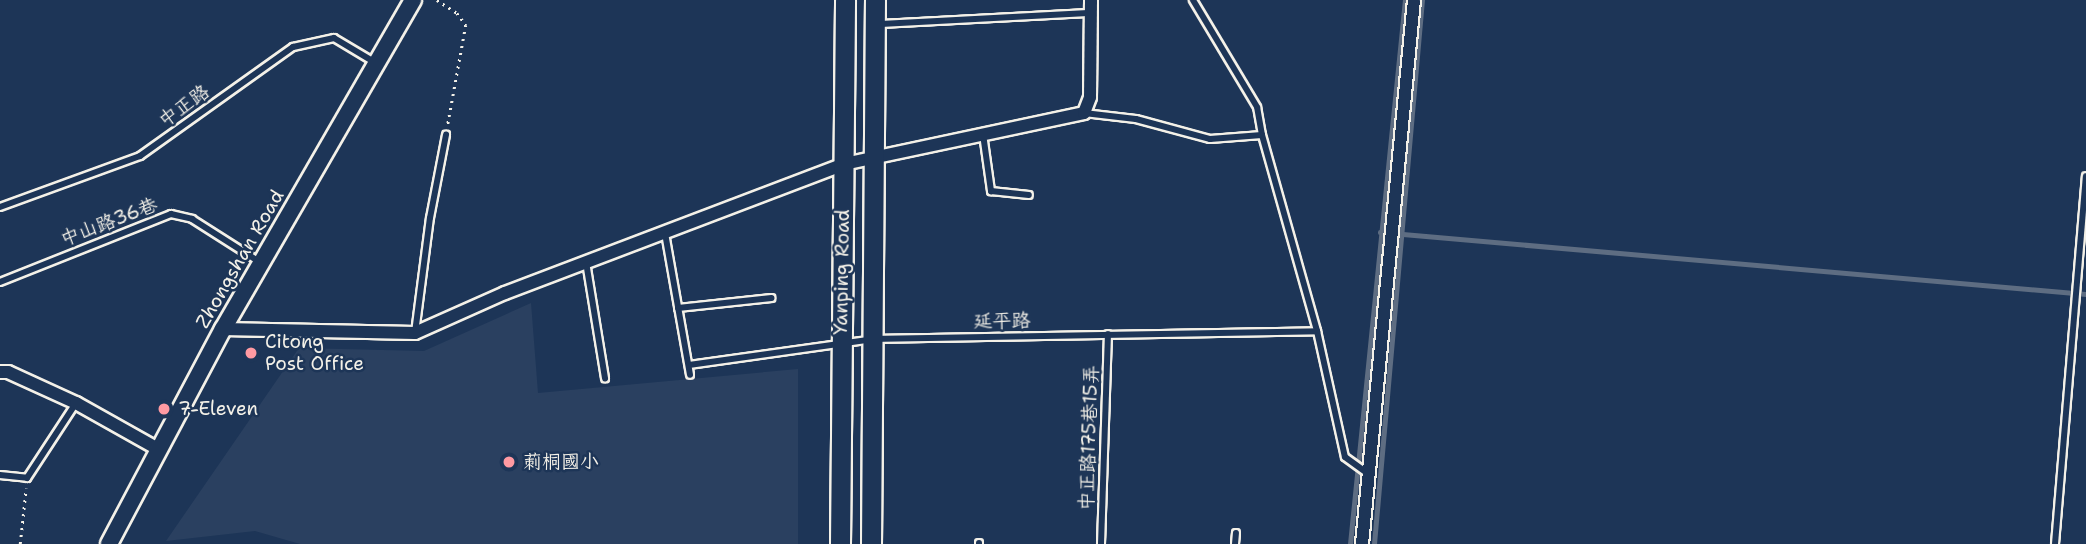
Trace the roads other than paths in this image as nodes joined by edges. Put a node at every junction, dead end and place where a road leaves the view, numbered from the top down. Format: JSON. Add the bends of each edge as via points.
{"nodes":[{"id":1,"x":414,"y":0,"type":"edge"},
{"id":2,"x":845,"y":0,"type":"edge"},
{"id":3,"x":875,"y":0,"type":"edge"},
{"id":4,"x":1193,"y":0,"type":"edge"},
{"id":5,"x":1414,"y":0,"type":"edge"},
{"id":6,"x":1091,"y":7,"type":"edge"},
{"id":7,"x":875,"y":24,"type":"junction"},
{"id":8,"x":376,"y":63,"type":"junction"},
{"id":9,"x":1084,"y":113,"type":"junction"},
{"id":10,"x":983,"y":134,"type":"junction"},
{"id":11,"x":446,"y":135,"type":"road end"},
{"id":12,"x":1262,"y":135,"type":"junction"},
{"id":13,"x":872,"y":158,"type":"junction"},
{"id":14,"x":844,"y":164,"type":"junction"},
{"id":15,"x":2086,"y":176,"type":"edge"},
{"id":16,"x":1029,"y":195,"type":"dead end"},
{"id":17,"x":0,"y":207,"type":"edge"},
{"id":18,"x":664,"y":232,"type":"junction"},
{"id":19,"x":586,"y":262,"type":"junction"},
{"id":20,"x":263,"y":264,"type":"junction"},
{"id":21,"x":0,"y":282,"type":"edge"},
{"id":22,"x":771,"y":298,"type":"dead end"},
{"id":23,"x":678,"y":308,"type":"junction"},
{"id":24,"x":223,"y":329,"type":"junction"},
{"id":25,"x":1317,"y":331,"type":"junction"},
{"id":26,"x":415,"y":333,"type":"junction"},
{"id":27,"x":1108,"y":334,"type":"junction"},
{"id":28,"x":873,"y":340,"type":"junction"},
{"id":29,"x":841,"y":345,"type":"junction"},
{"id":30,"x":689,"y":365,"type":"junction"},
{"id":31,"x":0,"y":372,"type":"edge"},
{"id":32,"x":690,"y":376,"type":"dead end"},
{"id":33,"x":605,"y":378,"type":"dead end"},
{"id":34,"x":76,"y":403,"type":"junction"},
{"id":35,"x":158,"y":449,"type":"junction"},
{"id":36,"x":1369,"y":474,"type":"junction"},
{"id":37,"x":0,"y":475,"type":"edge"},
{"id":38,"x":1236,"y":533,"type":"dead end"},
{"id":39,"x":109,"y":544,"type":"edge"},
{"id":40,"x":840,"y":544,"type":"edge"},
{"id":41,"x":871,"y":544,"type":"edge"},
{"id":42,"x":1101,"y":544,"type":"edge"},
{"id":43,"x":1235,"y":544,"type":"edge"},
{"id":44,"x":1362,"y":544,"type":"edge"},
{"id":45,"x":2055,"y":544,"type":"edge"}],
"edges":[{"from":1,"to":8,"type":"street","name":"Zhongshan Road"},
{"from":2,"to":14,"type":"main road","name":"Yanping Road"},
{"from":3,"to":7,"type":"main road","name":"Yanping Road"},
{"from":4,"to":12,"type":"lane","via":[[1257,107]]},
{"from":5,"to":36,"type":"street"},
{"from":6,"to":7,"type":"lane"},
{"from":6,"to":9,"type":"street","via":[[1090,97]]},
{"from":7,"to":13,"type":"main road","name":"Yanping Road"},
{"from":8,"to":17,"type":"lane","name":"中正路","via":[[334,38],[293,47],[140,156]]},
{"from":8,"to":20,"type":"street","name":"Zhongshan Road"},
{"from":9,"to":10,"type":"street"},
{"from":9,"to":12,"type":"lane","via":[[1136,119],[1210,139]]},
{"from":10,"to":13,"type":"street"},
{"from":10,"to":16,"type":"lane","via":[[991,191]]},
{"from":11,"to":26,"type":"lane"},
{"from":12,"to":25,"type":"lane"},
{"from":13,"to":14,"type":"street"},
{"from":13,"to":28,"type":"main road","name":"Yanping Road"},
{"from":14,"to":18,"type":"street"},
{"from":14,"to":29,"type":"main road","name":"Yanping Road"},
{"from":15,"to":45,"type":"lane"},
{"from":18,"to":19,"type":"street"},
{"from":18,"to":23,"type":"lane"},
{"from":19,"to":26,"type":"street"},
{"from":19,"to":33,"type":"lane"},
{"from":20,"to":21,"type":"lane","name":"中山路36巷","via":[[192,219],[172,215]]},
{"from":20,"to":24,"type":"street","name":"Zhongshan Road"},
{"from":22,"to":23,"type":"lane"},
{"from":23,"to":30,"type":"lane"},
{"from":24,"to":26,"type":"street"},
{"from":24,"to":35,"type":"street","name":"Zhongshan Road"},
{"from":25,"to":27,"type":"lane","name":"延平路"},
{"from":25,"to":36,"type":"lane","via":[[1345,457]]},
{"from":27,"to":28,"type":"lane","name":"延平路"},
{"from":27,"to":42,"type":"lane","name":"中正路175巷15弄"},
{"from":28,"to":29,"type":"lane","name":"延平路"},
{"from":28,"to":41,"type":"main road","name":"Yanping Road"},
{"from":29,"to":30,"type":"lane","name":"延平路"},
{"from":29,"to":40,"type":"main road","name":"Yanping Road"},
{"from":30,"to":32,"type":"lane"},
{"from":31,"to":34,"type":"street"},
{"from":34,"to":35,"type":"street"},
{"from":34,"to":37,"type":"lane","via":[[27,478]]},
{"from":35,"to":39,"type":"street","name":"Zhongshan Road"},
{"from":36,"to":44,"type":"street"},
{"from":38,"to":43,"type":"lane"}]}
